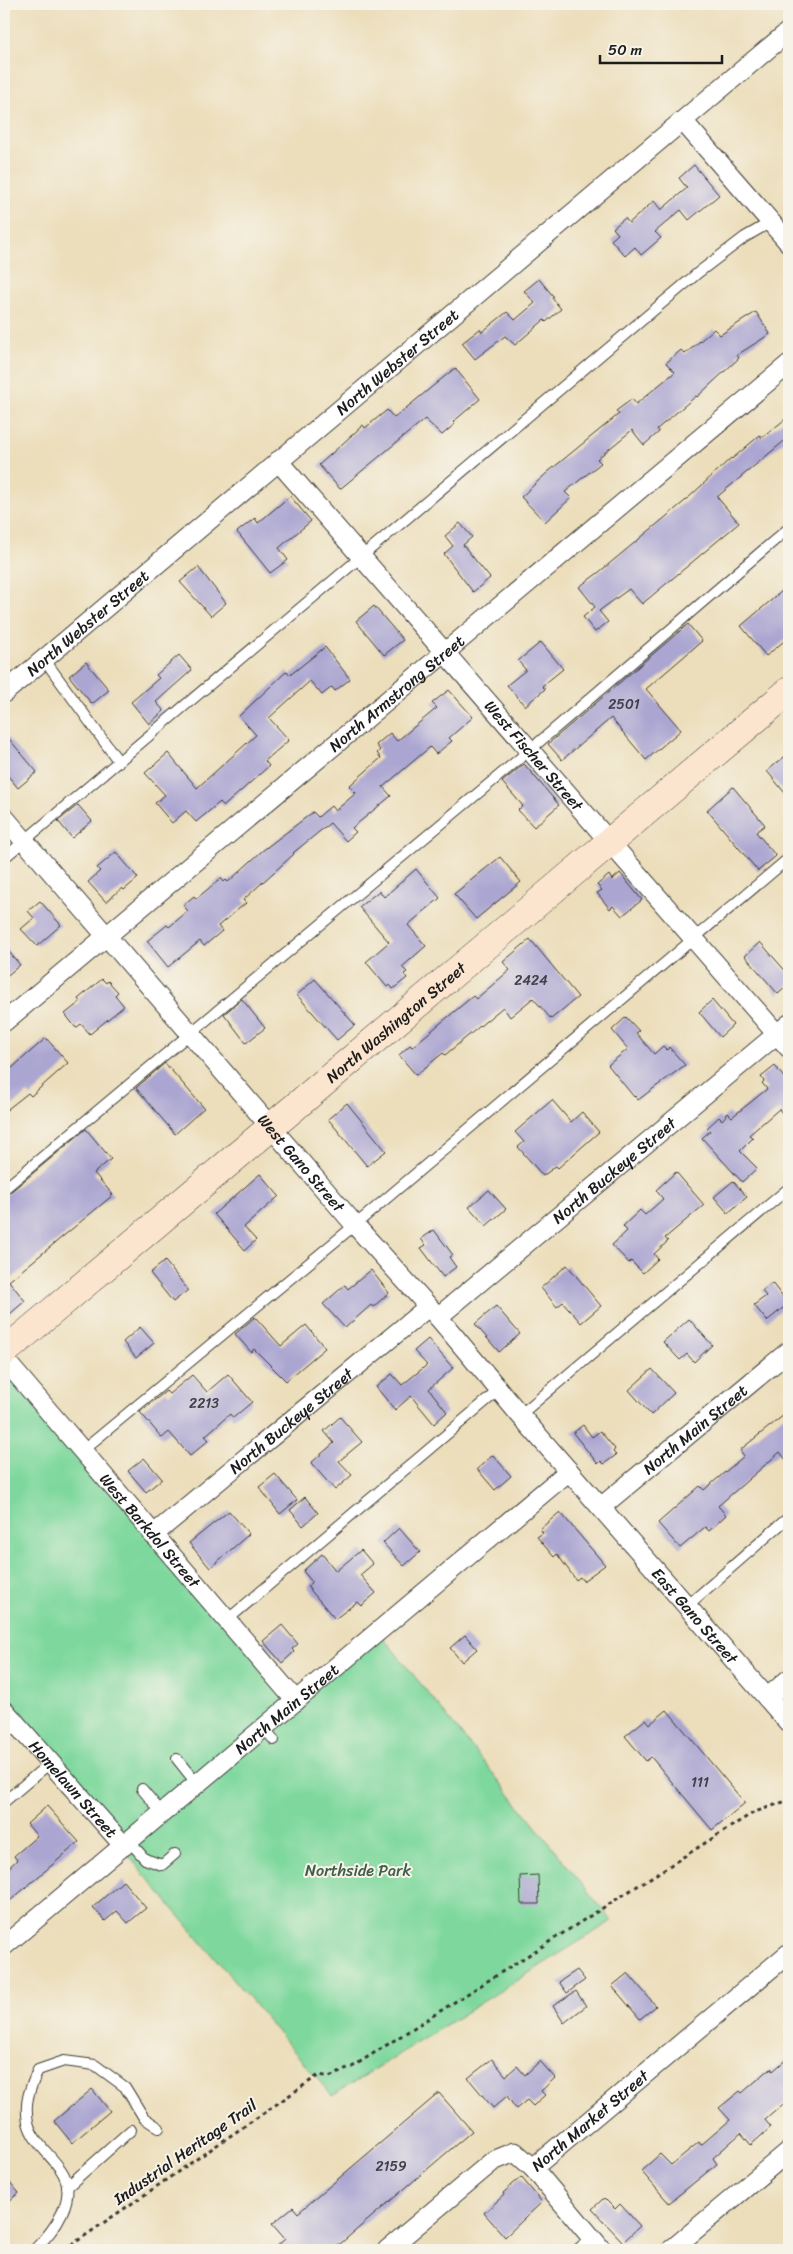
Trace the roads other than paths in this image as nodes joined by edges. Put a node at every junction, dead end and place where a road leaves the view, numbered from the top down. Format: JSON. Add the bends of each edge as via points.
{"nodes":[{"id":1,"x":789,"y":31,"type":"edge"},
{"id":2,"x":683,"y":121,"type":"junction"},
{"id":3,"x":771,"y":222,"type":"junction"},
{"id":4,"x":789,"y":243,"type":"edge"},
{"id":5,"x":789,"y":364,"type":"edge"},
{"id":6,"x":278,"y":461,"type":"junction"},
{"id":7,"x":789,"y":528,"type":"edge"},
{"id":8,"x":362,"y":558,"type":"junction"},
{"id":9,"x":443,"y":652,"type":"junction"},
{"id":10,"x":44,"y":659,"type":"junction"},
{"id":11,"x":789,"y":691,"type":"edge"},
{"id":12,"x":4,"y":693,"type":"edge"},
{"id":13,"x":531,"y":749,"type":"junction"},
{"id":14,"x":119,"y":762,"type":"junction"},
{"id":15,"x":4,"y":817,"type":"edge"},
{"id":16,"x":24,"y":841,"type":"junction"},
{"id":17,"x":610,"y":842,"type":"junction"},
{"id":18,"x":4,"y":858,"type":"edge"},
{"id":19,"x":789,"y":858,"type":"edge"},
{"id":20,"x":106,"y":936,"type":"junction"},
{"id":21,"x":694,"y":940,"type":"junction"},
{"id":22,"x":4,"y":1022,"type":"edge"},
{"id":23,"x":783,"y":1029,"type":"edge"},
{"id":24,"x":189,"y":1033,"type":"junction"},
{"id":25,"x":789,"y":1048,"type":"edge"},
{"id":26,"x":272,"y":1127,"type":"junction"},
{"id":27,"x":789,"y":1188,"type":"edge"},
{"id":28,"x":4,"y":1189,"type":"edge"},
{"id":29,"x":355,"y":1225,"type":"junction"},
{"id":30,"x":433,"y":1312,"type":"junction"},
{"id":31,"x":789,"y":1351,"type":"edge"},
{"id":32,"x":4,"y":1352,"type":"edge"},
{"id":33,"x":4,"y":1359,"type":"edge"},
{"id":34,"x":499,"y":1390,"type":"junction"},
{"id":35,"x":520,"y":1415,"type":"junction"},
{"id":36,"x":82,"y":1451,"type":"junction"},
{"id":37,"x":569,"y":1471,"type":"junction"},
{"id":38,"x":601,"y":1508,"type":"junction"},
{"id":39,"x":789,"y":1517,"type":"edge"},
{"id":40,"x":153,"y":1535,"type":"junction"},
{"id":41,"x":687,"y":1606,"type":"junction"},
{"id":42,"x":226,"y":1621,"type":"junction"},
{"id":43,"x":789,"y":1679,"type":"edge"},
{"id":44,"x":767,"y":1698,"type":"junction"},
{"id":45,"x":296,"y":1701,"type":"junction"},
{"id":46,"x":4,"y":1710,"type":"edge"},
{"id":47,"x":789,"y":1723,"type":"edge"},
{"id":48,"x":177,"y":1760,"type":"dead end"},
{"id":49,"x":51,"y":1762,"type":"junction"},
{"id":50,"x":197,"y":1784,"type":"junction"},
{"id":51,"x":142,"y":1789,"type":"dead end"},
{"id":52,"x":4,"y":1802,"type":"edge"},
{"id":53,"x":162,"y":1813,"type":"junction"},
{"id":54,"x":126,"y":1843,"type":"junction"},
{"id":55,"x":175,"y":1854,"type":"dead end"},
{"id":56,"x":4,"y":1946,"type":"edge"},
{"id":57,"x":789,"y":1953,"type":"edge"},
{"id":58,"x":159,"y":2128,"type":"dead end"},
{"id":59,"x":131,"y":2130,"type":"dead end"},
{"id":60,"x":789,"y":2151,"type":"edge"},
{"id":61,"x":533,"y":2168,"type":"junction"},
{"id":62,"x":67,"y":2187,"type":"junction"},
{"id":63,"x":597,"y":2244,"type":"edge"},
{"id":64,"x":34,"y":2250,"type":"edge"},
{"id":65,"x":388,"y":2250,"type":"edge"},
{"id":66,"x":577,"y":2250,"type":"edge"},
{"id":67,"x":671,"y":2250,"type":"edge"}],
"edges":[{"from":1,"to":2,"type":"street","name":"North Webster Street"},
{"from":2,"to":3,"type":"street"},
{"from":2,"to":6,"type":"street","name":"North Webster Street"},
{"from":3,"to":4,"type":"street"},
{"from":3,"to":8,"type":"lane","via":[[745,237],[699,272]]},
{"from":5,"to":9,"type":"street","name":"North Armstrong Street"},
{"from":6,"to":8,"type":"street","name":"West Fischer Street"},
{"from":6,"to":10,"type":"street","name":"North Webster Street"},
{"from":7,"to":13,"type":"lane"},
{"from":8,"to":9,"type":"street","name":"West Fischer Street"},
{"from":8,"to":14,"type":"lane"},
{"from":9,"to":13,"type":"street","name":"West Fischer Street"},
{"from":9,"to":20,"type":"street","name":"North Armstrong Street"},
{"from":10,"to":12,"type":"street","name":"North Webster Street"},
{"from":10,"to":14,"type":"lane"},
{"from":11,"to":17,"type":"main road","name":"North Washington Street"},
{"from":13,"to":17,"type":"street","name":"West Fischer Street"},
{"from":13,"to":24,"type":"lane"},
{"from":14,"to":16,"type":"lane"},
{"from":15,"to":16,"type":"street","name":"West Gano Street"},
{"from":16,"to":18,"type":"lane"},
{"from":16,"to":20,"type":"street","name":"West Gano Street"},
{"from":17,"to":21,"type":"street","name":"West Fischer Street"},
{"from":17,"to":26,"type":"main road","name":"North Washington Street"},
{"from":19,"to":21,"type":"lane"},
{"from":20,"to":22,"type":"street","name":"North Armstrong Street"},
{"from":20,"to":24,"type":"street","name":"West Gano Street"},
{"from":21,"to":23,"type":"street","name":"West Fischer Street"},
{"from":21,"to":29,"type":"lane"},
{"from":23,"to":25,"type":"street","name":"West Fischer Street"},
{"from":23,"to":30,"type":"street","name":"North Buckeye Street"},
{"from":24,"to":26,"type":"street","name":"West Gano Street"},
{"from":24,"to":28,"type":"lane"},
{"from":26,"to":29,"type":"street","name":"West Gano Street"},
{"from":26,"to":32,"type":"main road","name":"North Washington Street"},
{"from":27,"to":35,"type":"lane"},
{"from":29,"to":30,"type":"street","name":"West Gano Street"},
{"from":29,"to":36,"type":"lane"},
{"from":30,"to":34,"type":"street","name":"West Gano Street"},
{"from":30,"to":40,"type":"street","name":"North Buckeye Street"},
{"from":31,"to":38,"type":"street","name":"North Main Street"},
{"from":33,"to":36,"type":"street","name":"West Barkdol Street"},
{"from":34,"to":35,"type":"street","name":"West Gano Street"},
{"from":34,"to":42,"type":"lane"},
{"from":35,"to":37,"type":"street","name":"West Gano Street"},
{"from":36,"to":40,"type":"street","name":"West Barkdol Street"},
{"from":37,"to":38,"type":"street","name":"West Gano Street"},
{"from":37,"to":45,"type":"street","name":"North Main Street"},
{"from":38,"to":41,"type":"street","name":"East Gano Street"},
{"from":39,"to":41,"type":"lane"},
{"from":40,"to":42,"type":"street","name":"West Barkdol Street"},
{"from":41,"to":44,"type":"street","name":"East Gano Street"},
{"from":42,"to":45,"type":"street","name":"West Barkdol Street"},
{"from":43,"to":44,"type":"street"},
{"from":44,"to":47,"type":"street","name":"East Gano Street"},
{"from":45,"to":50,"type":"street","name":"North Main Street","via":[[269,1734]]},
{"from":46,"to":49,"type":"street","name":"Homelawn Street"},
{"from":48,"to":50,"type":"lane"},
{"from":49,"to":52,"type":"lane"},
{"from":49,"to":54,"type":"street","name":"Homelawn Street"},
{"from":50,"to":53,"type":"street","name":"North Main Street"},
{"from":51,"to":53,"type":"lane"},
{"from":53,"to":54,"type":"street","name":"North Main Street"},
{"from":54,"to":55,"type":"lane","via":[[145,1859],[162,1864]]},
{"from":54,"to":56,"type":"street","name":"North Main Street"},
{"from":57,"to":61,"type":"street","name":"North Market Street"},
{"from":58,"to":62,"type":"lane","via":[[144,2118],[125,2087],[95,2065],[64,2061],[38,2070],[27,2096],[28,2123],[34,2136],[62,2171]]},
{"from":59,"to":62,"type":"lane"},
{"from":60,"to":67,"type":"street"},
{"from":61,"to":63,"type":"street"},
{"from":61,"to":65,"type":"street","name":"North Market Street","via":[[515,2152],[493,2161]]},
{"from":62,"to":64,"type":"lane","via":[[59,2223]]},
{"from":63,"to":66,"type":"lane"}]}
